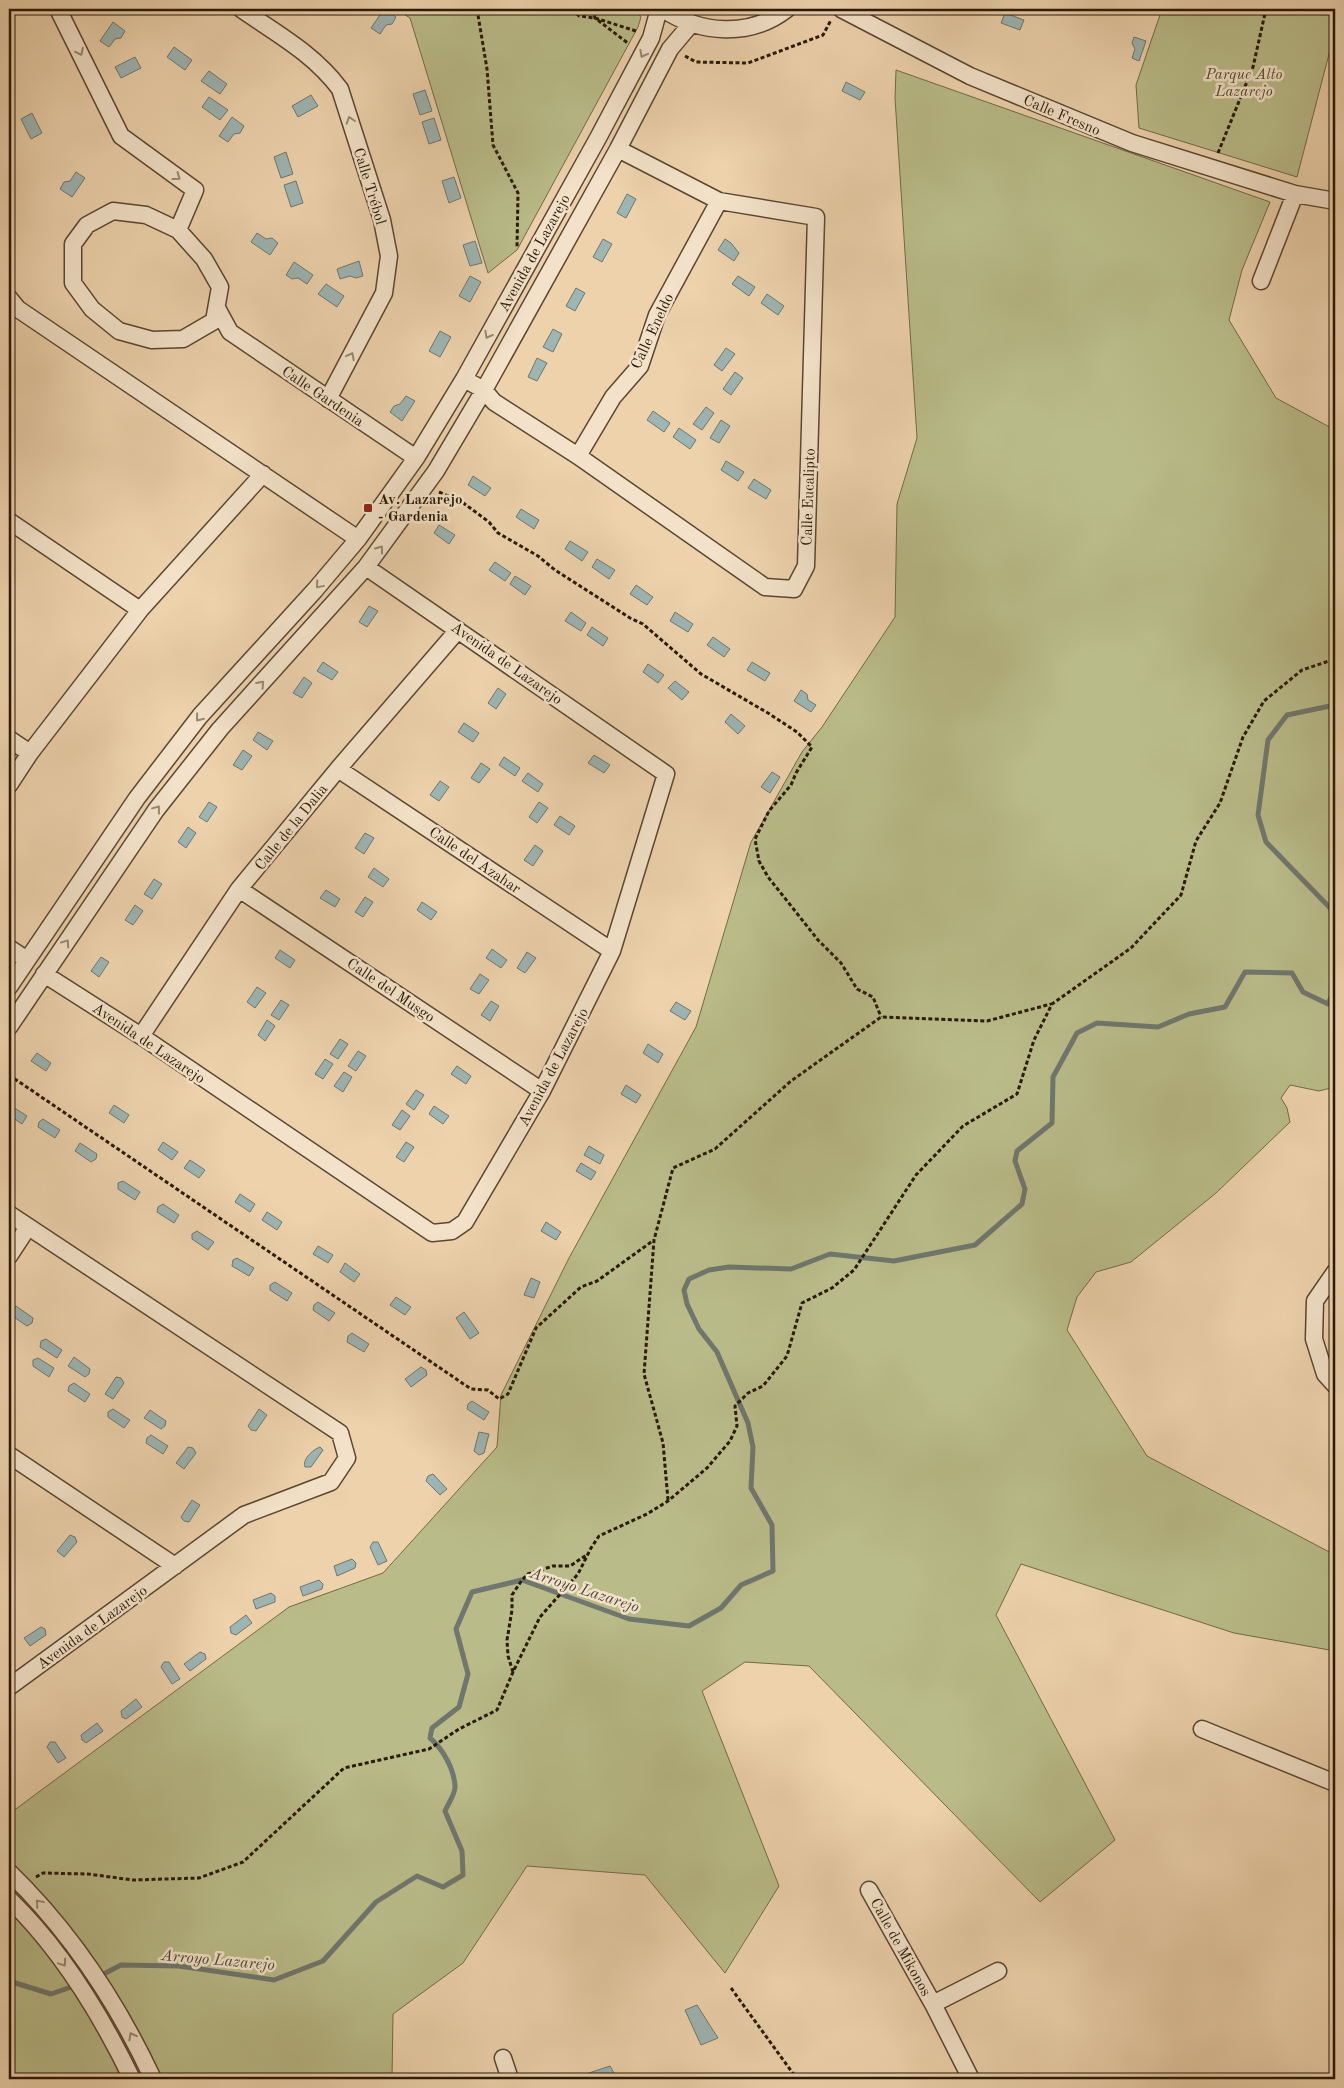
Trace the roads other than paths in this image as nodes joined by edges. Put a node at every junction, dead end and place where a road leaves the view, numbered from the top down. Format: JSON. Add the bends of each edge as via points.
{"nodes":[{"id":1,"x":58,"y":9,"type":"edge"},
{"id":2,"x":241,"y":9,"type":"edge"},
{"id":3,"x":661,"y":9,"type":"edge"},
{"id":4,"x":786,"y":9,"type":"edge"},
{"id":5,"x":837,"y":12,"type":"edge"},
{"id":6,"x":691,"y":24,"type":"junction"},
{"id":7,"x":618,"y":149,"type":"junction"},
{"id":8,"x":1295,"y":194,"type":"junction"},
{"id":9,"x":719,"y":201,"type":"junction"},
{"id":10,"x":1335,"y":201,"type":"edge"},
{"id":11,"x":178,"y":230,"type":"junction"},
{"id":12,"x":1260,"y":281,"type":"dead end"},
{"id":13,"x":9,"y":298,"type":"edge"},
{"id":14,"x":217,"y":308,"type":"junction"},
{"id":15,"x":200,"y":331,"type":"junction"},
{"id":16,"x":230,"y":332,"type":"junction"},
{"id":17,"x":464,"y":379,"type":"junction"},
{"id":18,"x":484,"y":390,"type":"junction"},
{"id":19,"x":328,"y":399,"type":"junction"},
{"id":20,"x":578,"y":456,"type":"junction"},
{"id":21,"x":416,"y":458,"type":"junction"},
{"id":22,"x":263,"y":474,"type":"junction"},
{"id":23,"x":9,"y":521,"type":"edge"},
{"id":24,"x":358,"y":539,"type":"junction"},
{"id":25,"x":366,"y":567,"type":"junction"},
{"id":26,"x":140,"y":610,"type":"junction"},
{"id":27,"x":458,"y":630,"type":"junction"},
{"id":28,"x":9,"y":738,"type":"edge"},
{"id":29,"x":30,"y":753,"type":"junction"},
{"id":30,"x":338,"y":769,"type":"junction"},
{"id":31,"x":9,"y":784,"type":"edge"},
{"id":32,"x":239,"y":889,"type":"junction"},
{"id":33,"x":9,"y":948,"type":"edge"},
{"id":34,"x":612,"y":952,"type":"junction"},
{"id":35,"x":27,"y":960,"type":"junction"},
{"id":36,"x":44,"y":974,"type":"junction"},
{"id":37,"x":9,"y":987,"type":"edge"},
{"id":38,"x":9,"y":1027,"type":"edge"},
{"id":39,"x":141,"y":1036,"type":"junction"},
{"id":40,"x":542,"y":1091,"type":"junction"},
{"id":41,"x":9,"y":1214,"type":"edge"},
{"id":42,"x":28,"y":1226,"type":"junction"},
{"id":43,"x":9,"y":1256,"type":"edge"},
{"id":44,"x":1335,"y":1272,"type":"edge"},
{"id":45,"x":1335,"y":1384,"type":"edge"},
{"id":46,"x":9,"y":1455,"type":"edge"},
{"id":47,"x":175,"y":1566,"type":"junction"},
{"id":48,"x":9,"y":1687,"type":"edge"},
{"id":49,"x":1202,"y":1729,"type":"dead end"},
{"id":50,"x":1335,"y":1783,"type":"edge"},
{"id":51,"x":9,"y":1872,"type":"edge"},
{"id":52,"x":869,"y":1890,"type":"dead end"},
{"id":53,"x":9,"y":1898,"type":"edge"},
{"id":54,"x":998,"y":1971,"type":"dead end"},
{"id":55,"x":933,"y":2004,"type":"junction"},
{"id":56,"x":503,"y":2058,"type":"dead end"},
{"id":57,"x":132,"y":2079,"type":"edge"},
{"id":58,"x":153,"y":2079,"type":"edge"},
{"id":59,"x":510,"y":2079,"type":"edge"},
{"id":60,"x":971,"y":2079,"type":"edge"}],
"edges":[{"from":1,"to":11,"type":"street","one_way":true,"via":[[121,136],[195,190]]},
{"from":19,"to":2,"type":"street","name":"Calle Trébol","one_way":true,"via":[[384,294],[389,256],[382,220],[340,89],[308,54]]},
{"from":3,"to":6,"type":"street"},
{"from":3,"to":17,"type":"street","name":"Avenida de Lazarejo","one_way":true,"via":[[651,38]]},
{"from":4,"to":6,"type":"street","via":[[778,16],[750,27],[720,30]]},
{"from":5,"to":8,"type":"street","name":"Calle Fresno","via":[[970,76],[1132,143]]},
{"from":6,"to":7,"type":"street","name":"Avenida de Lazarejo","via":[[670,48]]},
{"from":7,"to":9,"type":"street","name":"Calle Eucalipto"},
{"from":7,"to":18,"type":"street","name":"Avenida de Lazarejo"},
{"from":8,"to":10,"type":"street","name":"Calle Fresno"},
{"from":8,"to":12,"type":"street"},
{"from":9,"to":20,"type":"street","name":"Calle Eneldo","via":[[658,315],[640,366],[613,397]]},
{"from":9,"to":20,"type":"street","name":"Calle Eucalipto","via":[[816,217],[806,566],[794,589],[765,587]]},
{"from":11,"to":14,"type":"street","via":[[204,259],[220,288]]},
{"from":11,"to":15,"type":"street","via":[[146,215],[113,211],[86,225],[73,244],[73,283],[92,309],[119,331],[152,340],[183,339]]},
{"from":13,"to":22,"type":"street","via":[[18,310]]},
{"from":14,"to":15,"type":"street","via":[[214,321]]},
{"from":14,"to":16,"type":"street","name":"Calle Gardenia"},
{"from":15,"to":16,"type":"street"},
{"from":16,"to":19,"type":"street","name":"Calle Gardenia"},
{"from":17,"to":18,"type":"street","name":"Calle Eucalipto"},
{"from":17,"to":21,"type":"street","name":"Avenida de Lazarejo"},
{"from":18,"to":20,"type":"street","name":"Calle Eucalipto","via":[[494,402]]},
{"from":25,"to":18,"type":"street","name":"Avenida de Lazarejo","one_way":true,"via":[[426,484]]},
{"from":19,"to":21,"type":"street","name":"Calle Gardenia"},
{"from":21,"to":24,"type":"street","name":"Avenida de Lazarejo"},
{"from":22,"to":24,"type":"street"},
{"from":22,"to":26,"type":"street"},
{"from":23,"to":26,"type":"street"},
{"from":24,"to":35,"type":"street","name":"Avenida de Lazarejo","one_way":true,"via":[[200,716],[137,798]]},
{"from":25,"to":27,"type":"street","name":"Avenida de Lazarejo"},
{"from":36,"to":25,"type":"street","name":"Avenida de Lazarejo","one_way":true,"via":[[173,788],[220,729]]},
{"from":26,"to":29,"type":"street"},
{"from":27,"to":30,"type":"street","name":"Calle de la Dalia"},
{"from":27,"to":34,"type":"street","name":"Avenida de Lazarejo","via":[[666,774]]},
{"from":28,"to":29,"type":"street"},
{"from":29,"to":31,"type":"street"},
{"from":30,"to":32,"type":"street","name":"Calle de la Dalia"},
{"from":30,"to":34,"type":"street","name":"Calle del Azahar"},
{"from":32,"to":39,"type":"street","name":"Calle de la Dalia"},
{"from":32,"to":40,"type":"street","name":"Calle del Musgo"},
{"from":33,"to":35,"type":"street"},
{"from":34,"to":40,"type":"street","name":"Avenida de Lazarejo"},
{"from":35,"to":37,"type":"street","name":"Avenida de Lazarejo"},
{"from":36,"to":38,"type":"street","name":"Avenida de Lazarejo"},
{"from":36,"to":39,"type":"street","name":"Avenida de Lazarejo"},
{"from":39,"to":40,"type":"street","name":"Avenida de Lazarejo","via":[[432,1233],[452,1231],[465,1222]]},
{"from":41,"to":42,"type":"street","name":"Avenida de Lazarejo"},
{"from":42,"to":43,"type":"street"},
{"from":42,"to":47,"type":"street","name":"Avenida de Lazarejo","via":[[340,1433],[347,1458],[331,1482],[244,1515]]},
{"from":44,"to":45,"type":"street","via":[[1315,1301],[1314,1339],[1325,1374]]},
{"from":46,"to":47,"type":"street"},
{"from":47,"to":48,"type":"street","name":"Avenida de Lazarejo"},
{"from":49,"to":50,"type":"street"},
{"from":58,"to":51,"type":"street","one_way":true,"bridge":true,"via":[[113,2002],[73,1943]]},
{"from":52,"to":55,"type":"street","name":"Calle de Mikonos"},
{"from":53,"to":57,"type":"street","one_way":true,"via":[[57,1954],[97,2012]]},
{"from":54,"to":55,"type":"street","name":"Calle de Mikonos"},
{"from":55,"to":60,"type":"street","name":"Calle de Mikonos"},
{"from":56,"to":59,"type":"street"}]}
